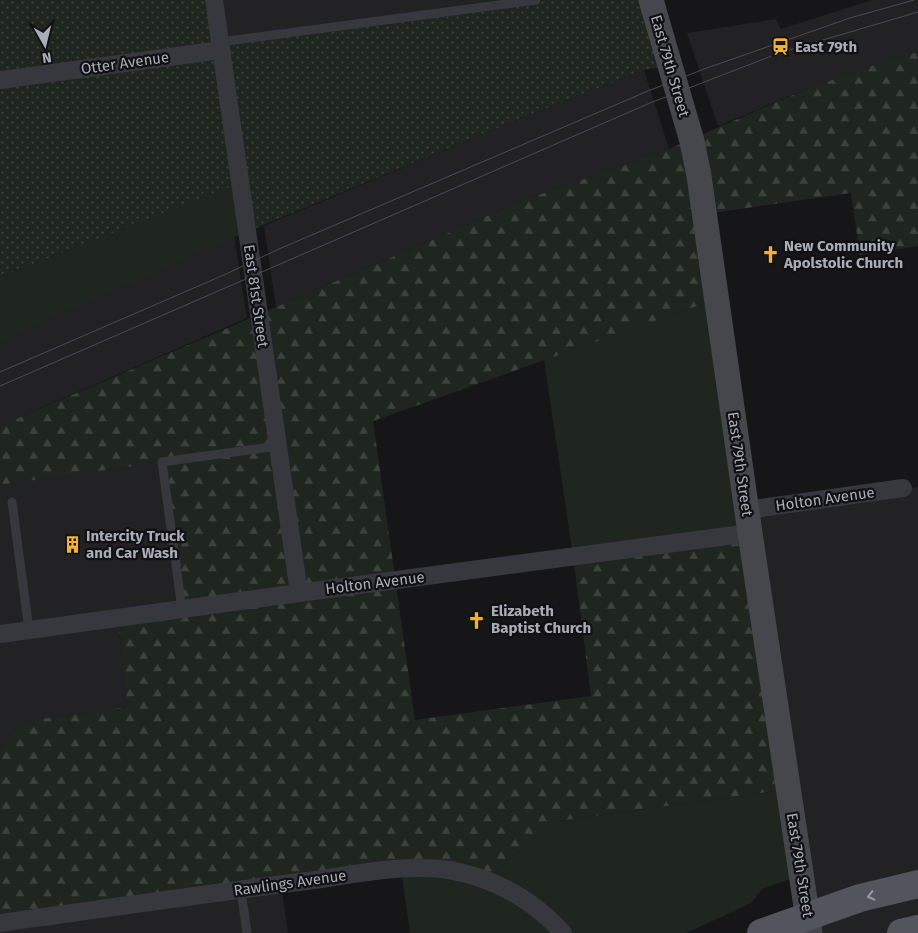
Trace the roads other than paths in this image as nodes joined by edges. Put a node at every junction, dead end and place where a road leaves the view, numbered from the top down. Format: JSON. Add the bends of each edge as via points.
{"nodes":[{"id":1,"x":214,"y":0,"type":"edge"},
{"id":2,"x":536,"y":0,"type":"edge"},
{"id":3,"x":651,"y":0,"type":"edge"},
{"id":4,"x":221,"y":46,"type":"junction"},
{"id":5,"x":0,"y":80,"type":"edge"},
{"id":6,"x":278,"y":446,"type":"junction"},
{"id":7,"x":903,"y":488,"type":"dead end"},
{"id":8,"x":12,"y":502,"type":"dead end"},
{"id":9,"x":749,"y":521,"type":"junction"},
{"id":10,"x":299,"y":593,"type":"junction"},
{"id":11,"x":182,"y":609,"type":"junction"},
{"id":12,"x":29,"y":630,"type":"junction"},
{"id":13,"x":0,"y":634,"type":"edge"},
{"id":14,"x":918,"y":884,"type":"edge"},
{"id":15,"x":242,"y":890,"type":"junction"},
{"id":16,"x":0,"y":924,"type":"edge"},
{"id":17,"x":809,"y":924,"type":"edge"},
{"id":18,"x":918,"y":929,"type":"edge"},
{"id":19,"x":247,"y":933,"type":"edge"},
{"id":20,"x":563,"y":933,"type":"edge"},
{"id":21,"x":761,"y":933,"type":"edge"},
{"id":22,"x":901,"y":933,"type":"edge"}],
"edges":[{"from":1,"to":4,"type":"street","name":"East 81st Street"},
{"from":2,"to":4,"type":"lane"},
{"from":3,"to":9,"type":"main road","name":"East 79th Street","via":[[699,176]]},
{"from":4,"to":5,"type":"street","name":"Otter Avenue"},
{"from":4,"to":6,"type":"street","name":"East 81st Street"},
{"from":6,"to":10,"type":"street","name":"East 81st Street"},
{"from":6,"to":11,"type":"lane","via":[[162,462]]},
{"from":7,"to":9,"type":"street","name":"Holton Avenue"},
{"from":8,"to":12,"type":"lane"},
{"from":9,"to":10,"type":"street","name":"Holton Avenue"},
{"from":9,"to":17,"type":"main road","name":"East 79th Street"},
{"from":10,"to":11,"type":"street","name":"Holton Avenue"},
{"from":11,"to":12,"type":"street","name":"Holton Avenue"},
{"from":12,"to":13,"type":"street","name":"Holton Avenue"},
{"from":14,"to":17,"type":"main road","one_way":true,"via":[[860,898]]},
{"from":15,"to":16,"type":"street","name":"Rawlings Avenue"},
{"from":15,"to":19,"type":"lane"},
{"from":15,"to":20,"type":"street","name":"Rawlings Avenue","via":[[401,869],[448,870],[487,880],[514,893],[539,910]]},
{"from":17,"to":21,"type":"main road"},
{"from":18,"to":22,"type":"main road"}]}
